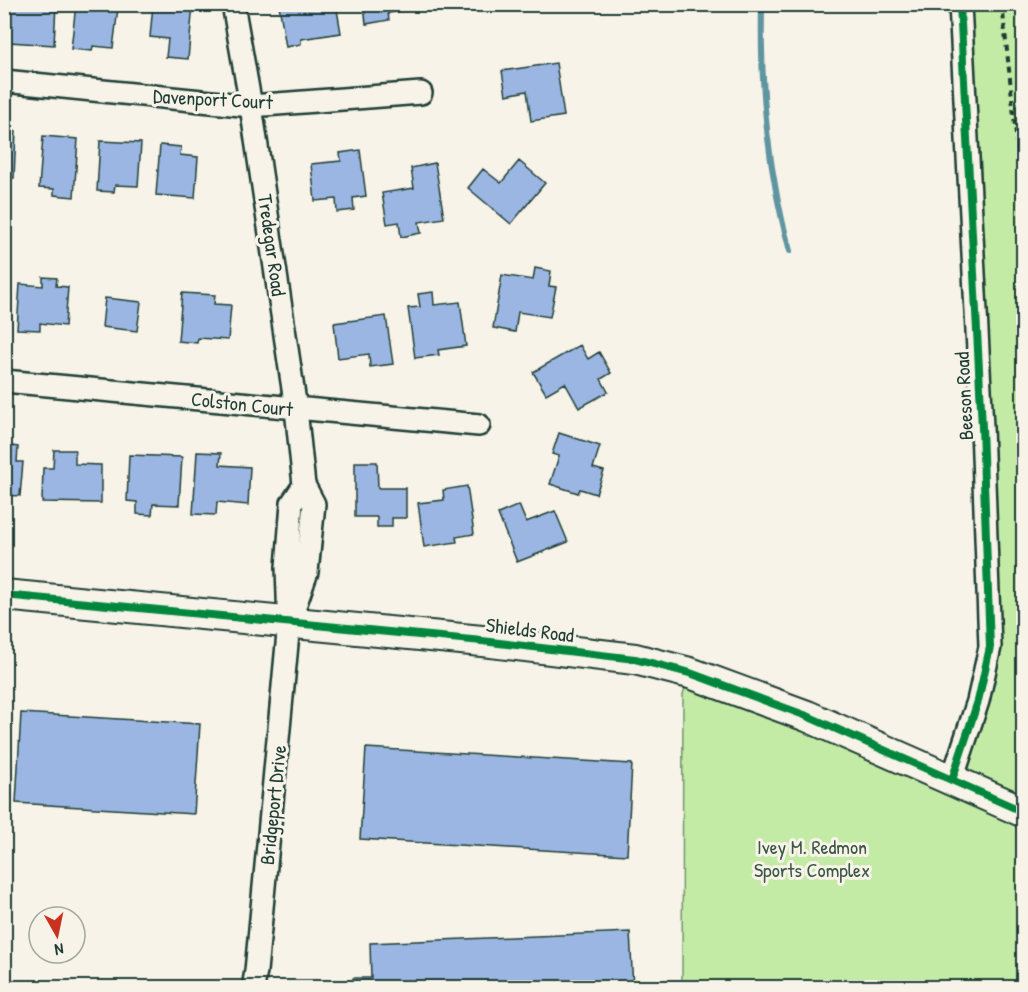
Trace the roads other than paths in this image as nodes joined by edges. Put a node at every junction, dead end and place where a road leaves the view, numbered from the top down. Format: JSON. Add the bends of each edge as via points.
{"nodes":[{"id":1,"x":233,"y":4,"type":"edge"},
{"id":2,"x":960,"y":4,"type":"edge"},
{"id":3,"x":4,"y":81,"type":"edge"},
{"id":4,"x":421,"y":93,"type":"dead end"},
{"id":5,"x":251,"y":106,"type":"junction"},
{"id":6,"x":4,"y":381,"type":"edge"},
{"id":7,"x":296,"y":409,"type":"junction"},
{"id":8,"x":479,"y":425,"type":"dead end"},
{"id":9,"x":4,"y":595,"type":"edge"},
{"id":10,"x":289,"y":623,"type":"junction"},
{"id":11,"x":952,"y":780,"type":"junction"},
{"id":12,"x":1023,"y":812,"type":"edge"},
{"id":13,"x":253,"y":987,"type":"edge"}],
"edges":[{"from":1,"to":5,"type":"street","name":"Tredegar Road"},
{"from":2,"to":11,"type":"street","name":"Beeson Road","via":[[990,647],[978,701]]},
{"from":3,"to":5,"type":"street","name":"Davenport Court"},
{"from":4,"to":5,"type":"street","name":"Davenport Court"},
{"from":5,"to":7,"type":"street","name":"Tredegar Road"},
{"from":6,"to":7,"type":"street","name":"Colston Court"},
{"from":7,"to":8,"type":"street","name":"Colston Court"},
{"from":7,"to":10,"type":"street","name":"Tredegar Road","via":[[304,485],[292,503],[287,567]]},
{"from":9,"to":10,"type":"street","name":"Shields Road"},
{"from":10,"to":11,"type":"street","name":"Shields Road","via":[[490,642],[666,665],[807,716]]},
{"from":10,"to":13,"type":"street","name":"Bridgeport Drive"},
{"from":11,"to":12,"type":"street","name":"Shields Road"}]}
